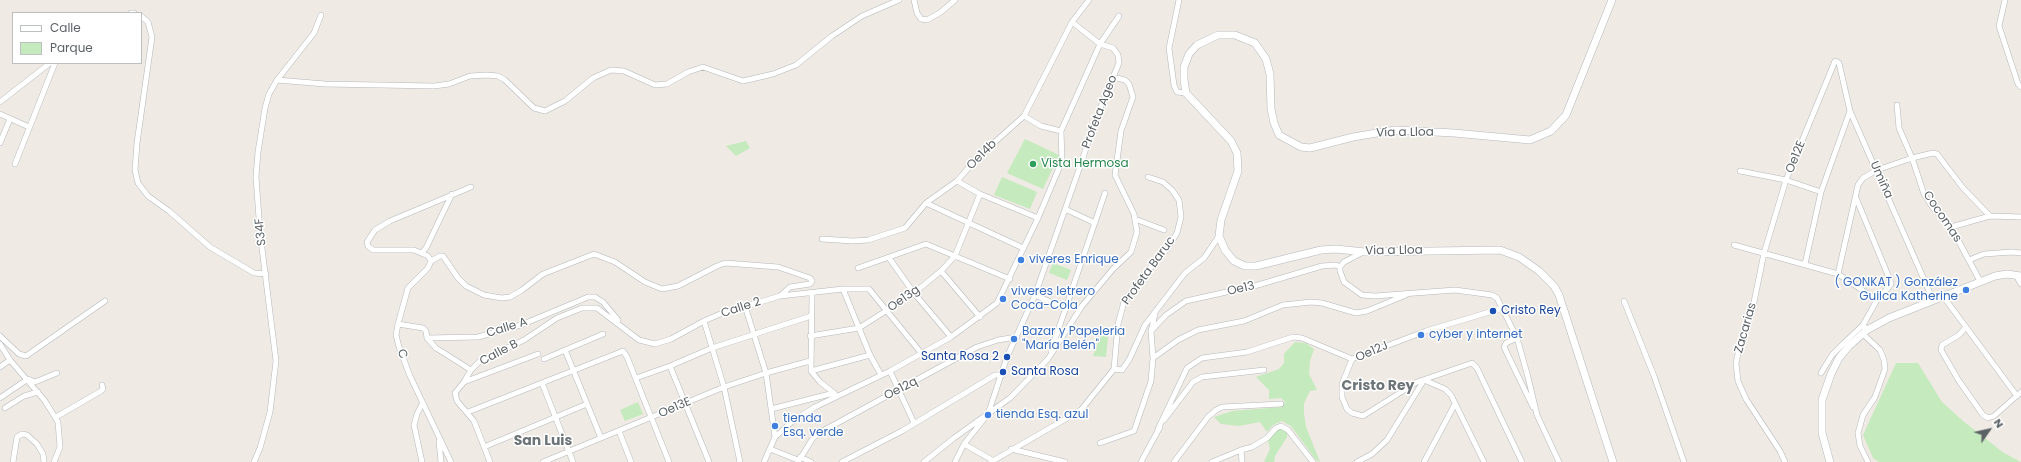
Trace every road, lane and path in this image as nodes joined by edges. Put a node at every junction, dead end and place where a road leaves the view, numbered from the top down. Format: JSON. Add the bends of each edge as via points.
{"nodes":[{"id":1,"x":899,"y":0,"type":"edge"},
{"id":2,"x":914,"y":0,"type":"edge"},
{"id":3,"x":955,"y":0,"type":"edge"},
{"id":4,"x":1089,"y":0,"type":"edge"},
{"id":5,"x":1179,"y":0,"type":"edge"},
{"id":6,"x":1612,"y":0,"type":"edge"},
{"id":7,"x":2005,"y":0,"type":"edge"},
{"id":8,"x":321,"y":15,"type":"dead end"},
{"id":9,"x":1118,"y":16,"type":"dead end"},
{"id":10,"x":142,"y":17,"type":"edge"},
{"id":11,"x":1072,"y":22,"type":"junction"},
{"id":12,"x":1100,"y":44,"type":"junction"},
{"id":13,"x":1834,"y":62,"type":"joint"},
{"id":14,"x":49,"y":64,"type":"edge"},
{"id":15,"x":55,"y":64,"type":"edge"},
{"id":16,"x":1113,"y":78,"type":"junction"},
{"id":17,"x":277,"y":80,"type":"junction"},
{"id":18,"x":2020,"y":86,"type":"edge"},
{"id":19,"x":1186,"y":93,"type":"junction"},
{"id":20,"x":0,"y":102,"type":"edge"},
{"id":21,"x":1897,"y":105,"type":"dead end"},
{"id":22,"x":1850,"y":111,"type":"junction"},
{"id":23,"x":0,"y":114,"type":"edge"},
{"id":24,"x":1024,"y":116,"type":"junction"},
{"id":25,"x":10,"y":119,"type":"junction"},
{"id":26,"x":29,"y":127,"type":"junction"},
{"id":27,"x":1061,"y":132,"type":"junction"},
{"id":28,"x":0,"y":143,"type":"edge"},
{"id":29,"x":1912,"y":158,"type":"junction"},
{"id":30,"x":15,"y":164,"type":"dead end"},
{"id":31,"x":1877,"y":170,"type":"junction"},
{"id":32,"x":1740,"y":171,"type":"dead end"},
{"id":33,"x":1148,"y":178,"type":"dead end"},
{"id":34,"x":1786,"y":180,"type":"junction"},
{"id":35,"x":957,"y":181,"type":"junction"},
{"id":36,"x":471,"y":187,"type":"dead end"},
{"id":37,"x":1821,"y":192,"type":"junction"},
{"id":38,"x":1105,"y":193,"type":"dead end"},
{"id":39,"x":452,"y":194,"type":"junction"},
{"id":40,"x":980,"y":194,"type":"junction"},
{"id":41,"x":1856,"y":198,"type":"junction"},
{"id":42,"x":926,"y":203,"type":"junction"},
{"id":43,"x":1065,"y":209,"type":"junction"},
{"id":44,"x":1990,"y":216,"type":"junction"},
{"id":45,"x":2021,"y":217,"type":"edge"},
{"id":46,"x":1038,"y":218,"type":"junction"},
{"id":47,"x":1135,"y":219,"type":"junction"},
{"id":48,"x":969,"y":223,"type":"junction"},
{"id":49,"x":1095,"y":223,"type":"junction"},
{"id":50,"x":1951,"y":227,"type":"junction"},
{"id":51,"x":1164,"y":230,"type":"dead end"},
{"id":52,"x":1219,"y":236,"type":"junction"},
{"id":53,"x":822,"y":239,"type":"dead end"},
{"id":54,"x":1734,"y":245,"type":"dead end"},
{"id":55,"x":1023,"y":248,"type":"junction"},
{"id":56,"x":1365,"y":252,"type":"junction"},
{"id":57,"x":422,"y":253,"type":"junction"},
{"id":58,"x":1764,"y":253,"type":"junction"},
{"id":59,"x":2021,"y":253,"type":"edge"},
{"id":60,"x":955,"y":256,"type":"junction"},
{"id":61,"x":889,"y":258,"type":"junction"},
{"id":62,"x":1969,"y":260,"type":"junction"},
{"id":63,"x":431,"y":261,"type":"junction"},
{"id":64,"x":1805,"y":264,"type":"junction"},
{"id":65,"x":1340,"y":267,"type":"junction"},
{"id":66,"x":858,"y":268,"type":"dead end"},
{"id":67,"x":941,"y":271,"type":"junction"},
{"id":68,"x":266,"y":274,"type":"junction"},
{"id":69,"x":1838,"y":274,"type":"junction"},
{"id":70,"x":2019,"y":275,"type":"edge"},
{"id":71,"x":1010,"y":279,"type":"junction"},
{"id":72,"x":1980,"y":281,"type":"junction"},
{"id":73,"x":2021,"y":284,"type":"edge"},
{"id":74,"x":844,"y":289,"type":"junction"},
{"id":75,"x":914,"y":293,"type":"junction"},
{"id":76,"x":1410,"y":293,"type":"junction"},
{"id":77,"x":812,"y":294,"type":"junction"},
{"id":78,"x":1035,"y":295,"type":"junction"},
{"id":79,"x":780,"y":296,"type":"junction"},
{"id":80,"x":1943,"y":296,"type":"junction"},
{"id":81,"x":1877,"y":300,"type":"junction"},
{"id":82,"x":1933,"y":300,"type":"junction"},
{"id":83,"x":104,"y":301,"type":"dead end"},
{"id":84,"x":1624,"y":301,"type":"dead end"},
{"id":85,"x":745,"y":306,"type":"junction"},
{"id":86,"x":1503,"y":308,"type":"junction"},
{"id":87,"x":1066,"y":309,"type":"junction"},
{"id":88,"x":1156,"y":311,"type":"junction"},
{"id":89,"x":886,"y":312,"type":"junction"},
{"id":90,"x":811,"y":316,"type":"junction"},
{"id":91,"x":980,"y":318,"type":"junction"},
{"id":92,"x":704,"y":321,"type":"junction"},
{"id":93,"x":398,"y":324,"type":"junction"},
{"id":94,"x":624,"y":327,"type":"junction"},
{"id":95,"x":1966,"y":327,"type":"junction"},
{"id":96,"x":859,"y":328,"type":"junction"},
{"id":97,"x":1864,"y":330,"type":"junction"},
{"id":98,"x":1151,"y":331,"type":"junction"},
{"id":99,"x":603,"y":334,"type":"dead end"},
{"id":100,"x":754,"y":334,"type":"junction"},
{"id":101,"x":0,"y":336,"type":"edge"},
{"id":102,"x":810,"y":336,"type":"junction"},
{"id":103,"x":951,"y":337,"type":"junction"},
{"id":104,"x":1017,"y":337,"type":"junction"},
{"id":105,"x":428,"y":338,"type":"junction"},
{"id":106,"x":1517,"y":338,"type":"junction"},
{"id":107,"x":0,"y":344,"type":"edge"},
{"id":108,"x":712,"y":348,"type":"junction"},
{"id":109,"x":565,"y":350,"type":"junction"},
{"id":110,"x":538,"y":354,"type":"dead end"},
{"id":111,"x":922,"y":354,"type":"junction"},
{"id":112,"x":870,"y":355,"type":"junction"},
{"id":113,"x":1153,"y":358,"type":"junction"},
{"id":114,"x":544,"y":359,"type":"dead end"},
{"id":115,"x":1048,"y":359,"type":"junction"},
{"id":116,"x":1352,"y":359,"type":"junction"},
{"id":117,"x":10,"y":360,"type":"junction"},
{"id":118,"x":810,"y":361,"type":"junction"},
{"id":119,"x":670,"y":366,"type":"junction"},
{"id":120,"x":0,"y":367,"type":"edge"},
{"id":121,"x":1114,"y":369,"type":"junction"},
{"id":122,"x":471,"y":370,"type":"junction"},
{"id":123,"x":811,"y":370,"type":"junction"},
{"id":124,"x":1264,"y":370,"type":"dead end"},
{"id":125,"x":574,"y":371,"type":"junction"},
{"id":126,"x":890,"y":371,"type":"junction"},
{"id":127,"x":766,"y":372,"type":"junction"},
{"id":128,"x":57,"y":373,"type":"dead end"},
{"id":129,"x":1821,"y":373,"type":"dead end"},
{"id":130,"x":881,"y":375,"type":"junction"},
{"id":131,"x":1002,"y":375,"type":"junction"},
{"id":132,"x":636,"y":378,"type":"junction"},
{"id":133,"x":28,"y":379,"type":"junction"},
{"id":134,"x":1424,"y":380,"type":"junction"},
{"id":135,"x":464,"y":382,"type":"junction"},
{"id":136,"x":542,"y":383,"type":"junction"},
{"id":137,"x":102,"y":385,"type":"dead end"},
{"id":138,"x":724,"y":387,"type":"junction"},
{"id":139,"x":900,"y":389,"type":"junction"},
{"id":140,"x":38,"y":392,"type":"junction"},
{"id":141,"x":835,"y":394,"type":"junction"},
{"id":142,"x":2019,"y":394,"type":"edge"},
{"id":143,"x":0,"y":398,"type":"edge"},
{"id":144,"x":422,"y":404,"type":"junction"},
{"id":145,"x":588,"y":404,"type":"junction"},
{"id":146,"x":685,"y":404,"type":"junction"},
{"id":147,"x":1281,"y":404,"type":"dead end"},
{"id":148,"x":1455,"y":404,"type":"junction"},
{"id":149,"x":5,"y":408,"type":"dead end"},
{"id":150,"x":771,"y":409,"type":"junction"},
{"id":151,"x":468,"y":412,"type":"junction"},
{"id":152,"x":988,"y":414,"type":"junction"},
{"id":153,"x":1537,"y":415,"type":"junction"},
{"id":154,"x":56,"y":417,"type":"junction"},
{"id":155,"x":556,"y":417,"type":"junction"},
{"id":156,"x":651,"y":418,"type":"junction"},
{"id":157,"x":914,"y":423,"type":"junction"},
{"id":158,"x":1158,"y":429,"type":"junction"},
{"id":159,"x":619,"y":431,"type":"junction"},
{"id":160,"x":438,"y":436,"type":"junction"},
{"id":161,"x":775,"y":437,"type":"junction"},
{"id":162,"x":601,"y":438,"type":"junction"},
{"id":163,"x":1100,"y":443,"type":"dead end"},
{"id":164,"x":964,"y":444,"type":"junction"},
{"id":165,"x":484,"y":447,"type":"junction"},
{"id":166,"x":770,"y":448,"type":"junction"},
{"id":167,"x":1011,"y":450,"type":"junction"},
{"id":168,"x":1241,"y":450,"type":"junction"},
{"id":169,"x":569,"y":451,"type":"junction"},
{"id":170,"x":938,"y":452,"type":"junction"},
{"id":171,"x":1047,"y":458,"type":"junction"},
{"id":172,"x":44,"y":460,"type":"edge"},
{"id":173,"x":799,"y":460,"type":"edge"},
{"id":174,"x":991,"y":461,"type":"edge"},
{"id":175,"x":13,"y":462,"type":"edge"},
{"id":176,"x":54,"y":462,"type":"edge"},
{"id":177,"x":254,"y":462,"type":"edge"},
{"id":178,"x":422,"y":462,"type":"edge"},
{"id":179,"x":441,"y":462,"type":"edge"},
{"id":180,"x":451,"y":462,"type":"edge"},
{"id":181,"x":490,"y":462,"type":"edge"},
{"id":182,"x":543,"y":462,"type":"edge"},
{"id":183,"x":573,"y":462,"type":"edge"},
{"id":184,"x":631,"y":462,"type":"edge"},
{"id":185,"x":670,"y":462,"type":"edge"},
{"id":186,"x":709,"y":462,"type":"edge"},
{"id":187,"x":740,"y":462,"type":"edge"},
{"id":188,"x":764,"y":462,"type":"edge"},
{"id":189,"x":811,"y":462,"type":"edge"},
{"id":190,"x":842,"y":462,"type":"edge"},
{"id":191,"x":924,"y":462,"type":"edge"},
{"id":192,"x":928,"y":462,"type":"edge"},
{"id":193,"x":955,"y":462,"type":"edge"},
{"id":194,"x":1043,"y":462,"type":"edge"},
{"id":195,"x":1064,"y":462,"type":"edge"},
{"id":196,"x":1141,"y":462,"type":"edge"},
{"id":197,"x":1174,"y":462,"type":"edge"},
{"id":198,"x":1212,"y":462,"type":"edge"},
{"id":199,"x":1242,"y":462,"type":"edge"},
{"id":200,"x":1314,"y":462,"type":"edge"},
{"id":201,"x":1356,"y":462,"type":"edge"},
{"id":202,"x":1424,"y":462,"type":"edge"},
{"id":203,"x":1484,"y":462,"type":"edge"},
{"id":204,"x":1522,"y":462,"type":"edge"},
{"id":205,"x":1559,"y":462,"type":"edge"},
{"id":206,"x":1613,"y":462,"type":"edge"},
{"id":207,"x":1684,"y":462,"type":"edge"},
{"id":208,"x":1785,"y":462,"type":"edge"},
{"id":209,"x":1830,"y":462,"type":"edge"},
{"id":210,"x":1868,"y":462,"type":"edge"}],
"edges":[{"from":1,"to":17,"type":"street","via":[[862,16],[796,64],[773,74],[743,82],[703,67],[667,84],[655,85],[624,71],[611,70],[593,78],[558,106],[545,112],[534,108],[498,76],[470,76],[444,86],[326,84]]},
{"from":2,"to":3,"type":"street","via":[[916,13],[921,19],[927,20]]},
{"from":4,"to":11,"type":"street","name":"Oe14b"},
{"from":5,"to":19,"type":"street","via":[[1169,48],[1174,85],[1177,92]]},
{"from":6,"to":19,"type":"street","name":"Vía a Lloa","via":[[1566,115],[1556,127],[1533,140],[1454,132],[1396,130],[1352,137],[1310,148],[1301,147],[1279,135],[1274,123],[1270,109],[1270,74],[1266,59],[1255,43],[1235,35],[1214,37],[1197,46],[1189,54],[1184,67]]},
{"from":7,"to":18,"type":"street","via":[[1999,26]]},
{"from":8,"to":17,"type":"street","name":"S34F","via":[[314,33]]},
{"from":9,"to":12,"type":"street"},
{"from":10,"to":68,"type":"street","via":[[148,22],[152,37],[137,143],[135,170],[138,183],[148,196],[210,247],[254,273]]},
{"from":11,"to":12,"type":"street"},
{"from":11,"to":24,"type":"street","name":"Oe14b"},
{"from":12,"to":16,"type":"street","name":"Profeta Ageo","via":[[1113,48],[1119,58]]},
{"from":12,"to":27,"type":"street"},
{"from":13,"to":22,"type":"street","name":"Umiña","via":[[1839,63]]},
{"from":13,"to":34,"type":"street","name":"Oe12E"},
{"from":14,"to":20,"type":"street"},
{"from":15,"to":26,"type":"street"},
{"from":16,"to":43,"type":"street","name":"Profeta Ageo","via":[[1092,128]]},
{"from":16,"to":47,"type":"street","via":[[1125,80],[1133,97],[1121,131],[1116,175]]},
{"from":17,"to":68,"type":"street","name":"S34F","via":[[265,108],[256,177]]},
{"from":19,"to":52,"type":"street","via":[[1231,141],[1237,153],[1238,171],[1221,220]]},
{"from":21,"to":29,"type":"street","name":"Cocomas","via":[[1899,128]]},
{"from":22,"to":31,"type":"street","name":"Umiña"},
{"from":22,"to":37,"type":"street"},
{"from":23,"to":25,"type":"street"},
{"from":24,"to":27,"type":"street","via":[[1041,126]]},
{"from":24,"to":35,"type":"street","name":"Oe14b","via":[[978,157]]},
{"from":25,"to":26,"type":"street"},
{"from":25,"to":28,"type":"street"},
{"from":26,"to":30,"type":"street"},
{"from":27,"to":46,"type":"street","via":[[1062,162]]},
{"from":29,"to":31,"type":"street"},
{"from":29,"to":44,"type":"street","via":[[1932,153],[1941,159],[1963,188]]},
{"from":29,"to":50,"type":"street","name":"Cocomas","via":[[1926,197]]},
{"from":31,"to":41,"type":"street","via":[[1860,181]]},
{"from":31,"to":82,"type":"street","name":"Umiña"},
{"from":32,"to":34,"type":"street"},
{"from":33,"to":121,"type":"street","name":"Profeta Baruc","via":[[1163,182],[1172,190],[1179,200],[1181,217],[1177,233],[1167,249],[1124,302],[1118,324]]},
{"from":34,"to":37,"type":"street"},
{"from":34,"to":58,"type":"street","name":"Oe12E"},
{"from":35,"to":40,"type":"street"},
{"from":35,"to":42,"type":"street","name":"Oe14b"},
{"from":36,"to":39,"type":"street"},
{"from":37,"to":64,"type":"street"},
{"from":38,"to":49,"type":"street"},
{"from":39,"to":57,"type":"street"},
{"from":39,"to":57,"type":"street","via":[[390,221],[375,230],[367,242],[373,250],[414,250]]},
{"from":40,"to":46,"type":"street"},
{"from":40,"to":48,"type":"street","name":"Oe13g"},
{"from":41,"to":69,"type":"street"},
{"from":41,"to":81,"type":"street","via":[[1891,284]]},
{"from":42,"to":48,"type":"street"},
{"from":42,"to":53,"type":"street","name":"Oe14b","via":[[905,228],[897,231],[868,240]]},
{"from":43,"to":49,"type":"street"},
{"from":43,"to":78,"type":"street","name":"Profeta Ageo"},
{"from":44,"to":45,"type":"street"},
{"from":44,"to":50,"type":"street"},
{"from":46,"to":55,"type":"street"},
{"from":47,"to":51,"type":"street"},
{"from":47,"to":115,"type":"street","via":[[1137,232],[1131,252],[1082,306]]},
{"from":48,"to":55,"type":"street"},
{"from":48,"to":60,"type":"street","name":"Oe13g"},
{"from":49,"to":87,"type":"street"},
{"from":50,"to":62,"type":"street","name":"Cocomas"},
{"from":52,"to":56,"type":"street","name":"Via a Lloa","via":[[1229,255],[1245,266],[1256,266],[1329,249]]},
{"from":52,"to":88,"type":"street","via":[[1204,258],[1185,273]]},
{"from":54,"to":58,"type":"street"},
{"from":55,"to":71,"type":"street"},
{"from":56,"to":65,"type":"street","via":[[1348,259]]},
{"from":56,"to":206,"type":"street","name":"Via a Lloa","via":[[1500,250],[1539,271],[1559,295]]},
{"from":57,"to":63,"type":"street"},
{"from":58,"to":64,"type":"street"},
{"from":58,"to":208,"type":"street","name":"Zacarias","via":[[1752,312],[1736,363],[1738,381],[1746,399]]},
{"from":59,"to":62,"type":"street","via":[[1991,253]]},
{"from":60,"to":61,"type":"street","via":[[926,244]]},
{"from":60,"to":67,"type":"street","name":"Oe13g"},
{"from":60,"to":71,"type":"street"},
{"from":61,"to":66,"type":"street"},
{"from":61,"to":75,"type":"street"},
{"from":62,"to":72,"type":"street","name":"Cocomas"},
{"from":63,"to":79,"type":"street","via":[[443,256],[466,286],[484,295],[502,298],[510,297],[522,290],[543,274],[594,254],[615,262],[645,282],[662,289],[678,286],[726,263],[778,267],[810,278],[812,281],[810,284],[790,287]]},
{"from":63,"to":93,"type":"street","name":"C","via":[[428,268],[408,288]]},
{"from":64,"to":69,"type":"street"},
{"from":65,"to":76,"type":"street","via":[[1344,282],[1362,295]]},
{"from":65,"to":98,"type":"street","name":"Oe13","via":[[1322,266],[1258,285],[1186,301],[1166,315]]},
{"from":67,"to":75,"type":"street","name":"Oe13g"},
{"from":67,"to":91,"type":"street"},
{"from":68,"to":177,"type":"street","name":"S34F","via":[[276,361],[270,412]]},
{"from":69,"to":81,"type":"street"},
{"from":70,"to":72,"type":"street","via":[[2002,275]]},
{"from":70,"to":73,"type":"street"},
{"from":71,"to":91,"type":"street","via":[[997,303]]},
{"from":72,"to":80,"type":"street"},
{"from":74,"to":77,"type":"street","name":"Calle 2"},
{"from":74,"to":89,"type":"street","name":"Calle 2","via":[[869,289]]},
{"from":74,"to":96,"type":"street"},
{"from":75,"to":89,"type":"street","name":"Oe13g"},
{"from":75,"to":103,"type":"street"},
{"from":76,"to":86,"type":"street","via":[[1455,290],[1492,295]]},
{"from":76,"to":113,"type":"street","via":[[1356,313],[1322,303],[1283,305],[1244,321],[1198,330],[1178,340]]},
{"from":77,"to":79,"type":"street","name":"Calle 2"},
{"from":77,"to":90,"type":"street"},
{"from":78,"to":87,"type":"street"},
{"from":78,"to":104,"type":"street","name":"Profeta Ageo"},
{"from":79,"to":85,"type":"street","name":"Calle 2"},
{"from":80,"to":82,"type":"street"},
{"from":80,"to":95,"type":"street"},
{"from":81,"to":97,"type":"street"},
{"from":82,"to":97,"type":"street"},
{"from":83,"to":101,"type":"street","via":[[26,356],[19,354]]},
{"from":84,"to":207,"type":"street"},
{"from":85,"to":92,"type":"street","name":"Calle 2"},
{"from":85,"to":100,"type":"street"},
{"from":86,"to":106,"type":"street"},
{"from":86,"to":116,"type":"street","name":"Oe12J","via":[[1426,331]]},
{"from":87,"to":115,"type":"street"},
{"from":88,"to":98,"type":"street"},
{"from":88,"to":121,"type":"street","via":[[1145,325],[1122,370]]},
{"from":89,"to":96,"type":"street","name":"Oe13g"},
{"from":89,"to":111,"type":"street"},
{"from":90,"to":100,"type":"street"},
{"from":90,"to":102,"type":"street"},
{"from":91,"to":103,"type":"street"},
{"from":92,"to":94,"type":"street","name":"Calle 2","via":[[671,339],[655,344],[639,340]]},
{"from":92,"to":108,"type":"street"},
{"from":93,"to":105,"type":"street","via":[[423,328]]},
{"from":93,"to":144,"type":"street","name":"C","via":[[396,335],[399,347]]},
{"from":94,"to":105,"type":"street","name":"Calle A","via":[[603,302],[591,297],[521,325],[478,337]]},
{"from":94,"to":122,"type":"street","name":"Calle B","via":[[597,308],[582,308],[557,318],[524,340],[480,361]]},
{"from":95,"to":142,"type":"street"},
{"from":95,"to":142,"type":"street","via":[[1959,335],[1942,345],[1941,350],[1983,414],[1988,418],[1994,416]]},
{"from":96,"to":102,"type":"street","name":"Oe13g"},
{"from":96,"to":112,"type":"street"},
{"from":97,"to":129,"type":"street","via":[[1832,355]]},
{"from":97,"to":209,"type":"street","via":[[1839,358],[1825,390],[1821,422]]},
{"from":97,"to":210,"type":"street","via":[[1880,350],[1885,369],[1875,398],[1864,415],[1858,433],[1860,446]]},
{"from":98,"to":113,"type":"street"},
{"from":99,"to":109,"type":"street"},
{"from":100,"to":108,"type":"street"},
{"from":100,"to":127,"type":"street"},
{"from":102,"to":118,"type":"street"},
{"from":103,"to":111,"type":"street"},
{"from":104,"to":131,"type":"street","name":"Profeta Ageo"},
{"from":104,"to":139,"type":"street","name":"Oe12q","via":[[977,347]]},
{"from":105,"to":122,"type":"street","via":[[436,348]]},
{"from":106,"to":153,"type":"street"},
{"from":106,"to":153,"type":"street","via":[[1506,343],[1504,347]]},
{"from":107,"to":117,"type":"street"},
{"from":108,"to":119,"type":"street"},
{"from":108,"to":138,"type":"street"},
{"from":109,"to":114,"type":"street"},
{"from":109,"to":125,"type":"street"},
{"from":110,"to":135,"type":"street"},
{"from":111,"to":126,"type":"street"},
{"from":112,"to":123,"type":"street"},
{"from":112,"to":130,"type":"street"},
{"from":113,"to":163,"type":"street","via":[[1149,388],[1134,430]]},
{"from":115,"to":152,"type":"street","via":[[1010,398]]},
{"from":116,"to":134,"type":"street","name":"Oe12J","via":[[1342,384],[1342,397],[1347,409],[1359,416],[1370,413],[1399,392]]},
{"from":116,"to":158,"type":"street","via":[[1302,338],[1293,337],[1247,352],[1202,358],[1187,368]]},
{"from":117,"to":120,"type":"street"},
{"from":117,"to":133,"type":"street"},
{"from":118,"to":123,"type":"street"},
{"from":118,"to":127,"type":"street","name":"Oe13E"},
{"from":119,"to":132,"type":"street"},
{"from":119,"to":146,"type":"street"},
{"from":121,"to":167,"type":"street","via":[[1081,410]]},
{"from":122,"to":135,"type":"street","name":"Calle B"},
{"from":123,"to":141,"type":"street","via":[[820,382]]},
{"from":124,"to":158,"type":"street","via":[[1202,377],[1193,382]]},
{"from":125,"to":132,"type":"street","via":[[621,351],[626,355]]},
{"from":125,"to":136,"type":"street"},
{"from":125,"to":145,"type":"street"},
{"from":126,"to":130,"type":"street"},
{"from":126,"to":139,"type":"street"},
{"from":127,"to":138,"type":"street","name":"Oe13E"},
{"from":127,"to":150,"type":"street"},
{"from":128,"to":133,"type":"street","via":[[35,382]]},
{"from":130,"to":141,"type":"street"},
{"from":131,"to":152,"type":"street","name":"Profeta Ageo"},
{"from":131,"to":157,"type":"street","via":[[995,375]]},
{"from":132,"to":156,"type":"street"},
{"from":133,"to":140,"type":"street"},
{"from":133,"to":143,"type":"street"},
{"from":134,"to":148,"type":"street","via":[[1445,388]]},
{"from":134,"to":201,"type":"street","via":[[1387,440],[1372,454]]},
{"from":134,"to":204,"type":"street","via":[[1472,363],[1477,368]]},
{"from":135,"to":151,"type":"street","name":"Calle B","via":[[454,396]]},
{"from":136,"to":151,"type":"street"},
{"from":136,"to":155,"type":"street"},
{"from":137,"to":154,"type":"street","via":[[101,391]]},
{"from":138,"to":146,"type":"street","name":"Oe13E"},
{"from":138,"to":187,"type":"street"},
{"from":139,"to":157,"type":"street"},
{"from":139,"to":173,"type":"street","name":"Oe12q","via":[[819,433]]},
{"from":140,"to":149,"type":"street","via":[[24,396]]},
{"from":140,"to":154,"type":"street"},
{"from":141,"to":150,"type":"street"},
{"from":141,"to":161,"type":"street","via":[[794,420]]},
{"from":144,"to":160,"type":"street","name":"C"},
{"from":144,"to":178,"type":"street","via":[[414,422]]},
{"from":145,"to":155,"type":"street"},
{"from":145,"to":162,"type":"street"},
{"from":146,"to":156,"type":"street","name":"Oe13E"},
{"from":146,"to":186,"type":"street"},
{"from":147,"to":197,"type":"street","via":[[1222,407],[1216,410]]},
{"from":148,"to":202,"type":"street"},
{"from":148,"to":203,"type":"street"},
{"from":150,"to":161,"type":"street"},
{"from":151,"to":165,"type":"street"},
{"from":152,"to":164,"type":"street","name":"Profeta Ageo"},
{"from":152,"to":170,"type":"street"},
{"from":153,"to":205,"type":"street"},
{"from":154,"to":176,"type":"street","via":[[60,426],[61,441]]},
{"from":155,"to":165,"type":"street"},
{"from":155,"to":169,"type":"street"},
{"from":156,"to":159,"type":"street","name":"Oe13E"},
{"from":156,"to":185,"type":"street"},
{"from":157,"to":190,"type":"street"},
{"from":158,"to":196,"type":"street"},
{"from":159,"to":162,"type":"street","name":"Oe13E"},
{"from":159,"to":184,"type":"street"},
{"from":160,"to":179,"type":"street"},
{"from":160,"to":180,"type":"street","name":"C"},
{"from":161,"to":166,"type":"street"},
{"from":162,"to":169,"type":"street","name":"Oe13E"},
{"from":164,"to":174,"type":"street"},
{"from":164,"to":193,"type":"street","name":"Profeta Ageo"},
{"from":165,"to":181,"type":"street"},
{"from":166,"to":173,"type":"street"},
{"from":166,"to":188,"type":"street"},
{"from":167,"to":171,"type":"street"},
{"from":167,"to":174,"type":"street"},
{"from":168,"to":198,"type":"street"},
{"from":168,"to":199,"type":"street"},
{"from":168,"to":200,"type":"street","via":[[1252,447],[1276,428],[1284,426]]},
{"from":169,"to":182,"type":"street","name":"Oe13E"},
{"from":169,"to":183,"type":"street"},
{"from":170,"to":191,"type":"street"},
{"from":170,"to":192,"type":"street"},
{"from":171,"to":194,"type":"street"},
{"from":171,"to":195,"type":"street"},
{"from":172,"to":175,"type":"street","via":[[34,440],[24,434],[17,437]]},
{"from":173,"to":189,"type":"street"}]}
